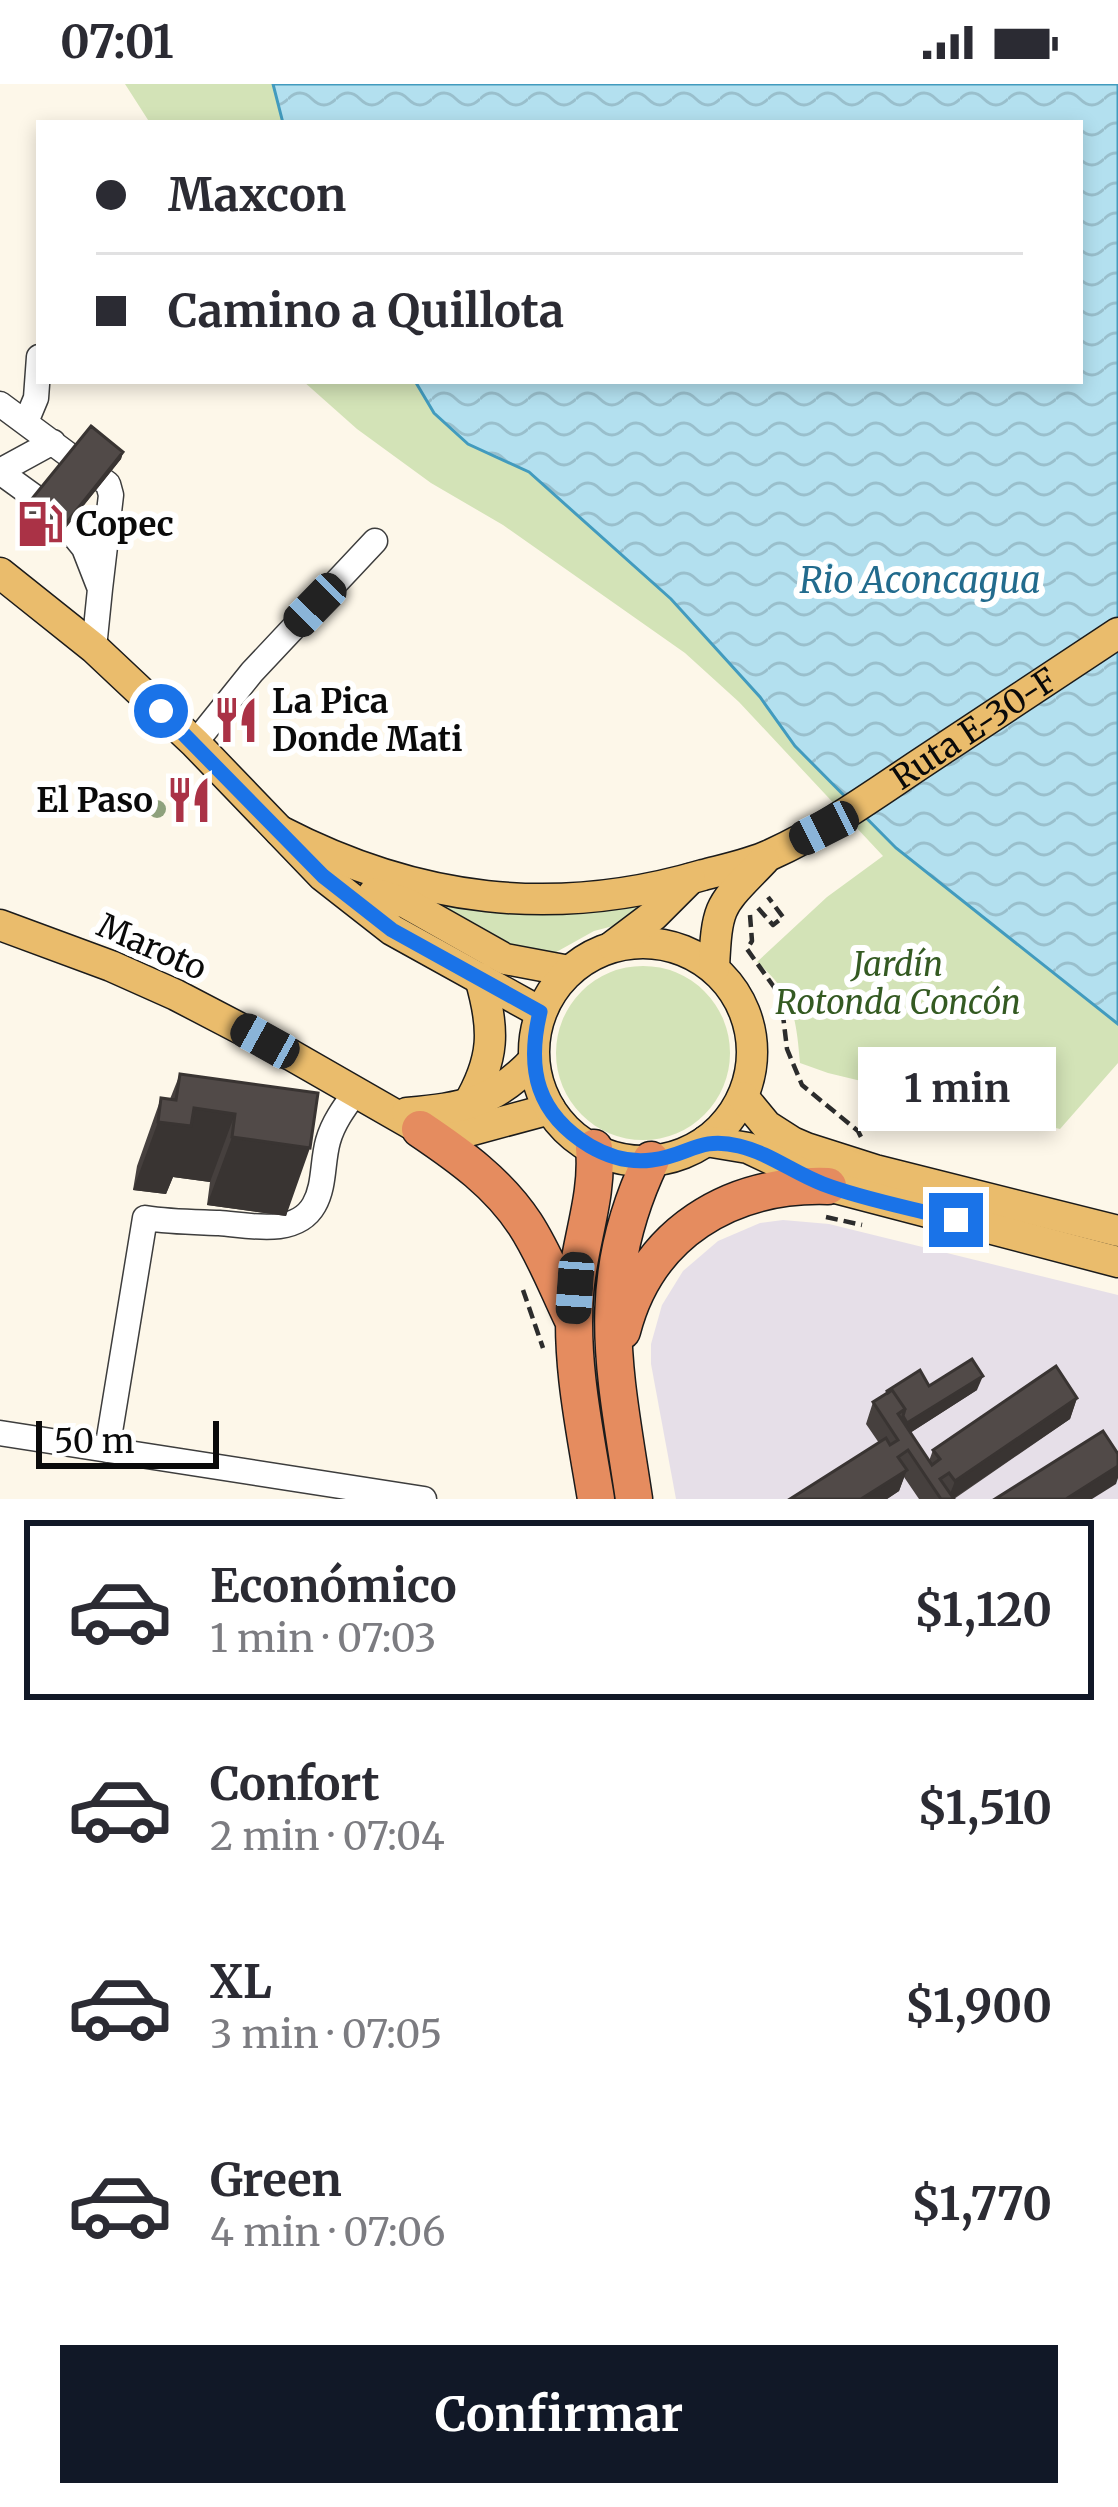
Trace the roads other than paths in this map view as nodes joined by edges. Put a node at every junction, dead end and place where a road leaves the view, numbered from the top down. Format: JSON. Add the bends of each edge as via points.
{"nodes":[{"id":1,"x":37,"y":384,"type":"edge"},
{"id":2,"x":0,"y":404,"type":"edge"},
{"id":3,"x":26,"y":422,"type":"junction"},
{"id":4,"x":53,"y":442,"type":"junction"},
{"id":5,"x":0,"y":472,"type":"edge"},
{"id":6,"x":375,"y":541,"type":"dead end"},
{"id":7,"x":0,"y":573,"type":"edge"},
{"id":8,"x":100,"y":589,"type":"junction"},
{"id":9,"x":1118,"y":633,"type":"edge"},
{"id":10,"x":94,"y":647,"type":"junction"},
{"id":11,"x":195,"y":743,"type":"junction"},
{"id":12,"x":280,"y":831,"type":"junction"},
{"id":13,"x":768,"y":856,"type":"junction"},
{"id":14,"x":323,"y":876,"type":"junction"},
{"id":15,"x":690,"y":879,"type":"junction"},
{"id":16,"x":0,"y":925,"type":"edge"},
{"id":17,"x":614,"y":946,"type":"junction"},
{"id":18,"x":714,"y":968,"type":"junction"},
{"id":19,"x":569,"y":971,"type":"junction"},
{"id":20,"x":480,"y":978,"type":"junction"},
{"id":21,"x":540,"y":1012,"type":"junction"},
{"id":22,"x":533,"y":1061,"type":"junction"},
{"id":23,"x":355,"y":1093,"type":"junction"},
{"id":24,"x":743,"y":1096,"type":"junction"},
{"id":25,"x":467,"y":1106,"type":"junction"},
{"id":26,"x":550,"y":1109,"type":"junction"},
{"id":27,"x":408,"y":1122,"type":"junction"},
{"id":28,"x":706,"y":1141,"type":"junction"},
{"id":29,"x":593,"y":1148,"type":"junction"},
{"id":30,"x":651,"y":1160,"type":"junction"},
{"id":31,"x":819,"y":1200,"type":"junction"},
{"id":32,"x":1118,"y":1231,"type":"edge"},
{"id":33,"x":1118,"y":1262,"type":"edge"},
{"id":34,"x":573,"y":1320,"type":"junction"},
{"id":35,"x":614,"y":1364,"type":"junction"},
{"id":36,"x":0,"y":1433,"type":"edge"},
{"id":37,"x":107,"y":1450,"type":"junction"},
{"id":38,"x":334,"y":1492,"type":"edge"},
{"id":39,"x":424,"y":1499,"type":"edge"},
{"id":40,"x":596,"y":1499,"type":"edge"},
{"id":41,"x":634,"y":1499,"type":"edge"}],
"edges":[{"from":1,"to":3,"type":"street"},
{"from":2,"to":3,"type":"street"},
{"from":3,"to":4,"type":"street"},
{"from":4,"to":5,"type":"street"},
{"from":4,"to":8,"type":"street","via":[[108,484]]},
{"from":5,"to":8,"type":"street","via":[[54,511],[85,548]]},
{"from":6,"to":11,"type":"street"},
{"from":7,"to":10,"type":"main road"},
{"from":8,"to":10,"type":"street"},
{"from":9,"to":13,"type":"main road","name":"Ruta E-30-F","via":[[824,828]]},
{"from":10,"to":11,"type":"main road"},
{"from":11,"to":12,"type":"main road"},
{"from":12,"to":14,"type":"main road"},
{"from":12,"to":15,"type":"main road","via":[[394,879],[475,896],[560,900]]},
{"from":13,"to":15,"type":"main road","name":"Ruta E-30-F"},
{"from":13,"to":18,"type":"main road","name":"Ruta E-30-F","via":[[720,910]]},
{"from":14,"to":19,"type":"main road","via":[[406,903],[505,959]]},
{"from":14,"to":20,"type":"main road","via":[[392,930]]},
{"from":15,"to":17,"type":"main road","name":"Ruta E-30-F"},
{"from":16,"to":23,"type":"main road","name":"Maroto","via":[[176,995]]},
{"from":17,"to":18,"type":"main road","via":[[667,945]]},
{"from":17,"to":19,"type":"main road"},
{"from":18,"to":24,"type":"main road","via":[[751,1030]]},
{"from":19,"to":21,"type":"main road"},
{"from":20,"to":21,"type":"main road"},
{"from":20,"to":25,"type":"main road","via":[[492,1037]]},
{"from":21,"to":22,"type":"main road"},
{"from":22,"to":25,"type":"main road"},
{"from":22,"to":26,"type":"main road"},
{"from":23,"to":27,"type":"main road","name":"Maroto"},
{"from":23,"to":37,"type":"street","via":[[328,1141],[313,1208],[299,1221],[260,1228],[145,1218]]},
{"from":24,"to":28,"type":"main road"},
{"from":24,"to":32,"type":"main road","via":[[766,1126],[792,1142]]},
{"from":25,"to":27,"type":"main road"},
{"from":26,"to":27,"type":"main road","name":"Maroto","via":[[472,1130]]},
{"from":26,"to":29,"type":"main road"},
{"from":27,"to":34,"type":"highway","via":[[510,1203]]},
{"from":28,"to":30,"type":"main road"},
{"from":28,"to":31,"type":"main road","via":[[748,1148]]},
{"from":29,"to":30,"type":"main road"},
{"from":29,"to":34,"type":"highway"},
{"from":30,"to":35,"type":"highway","via":[[619,1256]]},
{"from":31,"to":33,"type":"main road"},
{"from":31,"to":35,"type":"highway","via":[[781,1187],[694,1223],[639,1285]]},
{"from":34,"to":40,"type":"highway"},
{"from":35,"to":41,"type":"highway"},
{"from":36,"to":37,"type":"street"},
{"from":37,"to":38,"type":"street"},
{"from":38,"to":39,"type":"street"}]}
